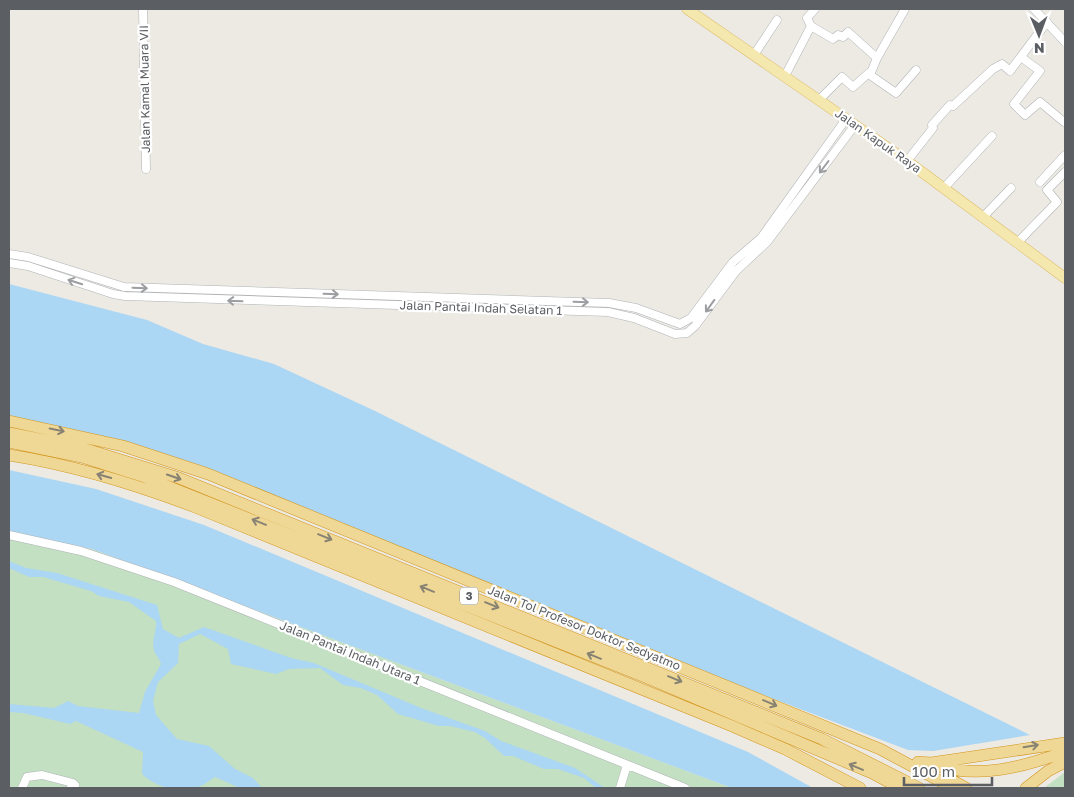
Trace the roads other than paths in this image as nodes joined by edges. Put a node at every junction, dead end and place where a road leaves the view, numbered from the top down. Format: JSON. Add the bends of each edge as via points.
{"nodes":[{"id":1,"x":143,"y":9,"type":"edge"},
{"id":2,"x":686,"y":9,"type":"edge"},
{"id":3,"x":815,"y":9,"type":"edge"},
{"id":4,"x":905,"y":9,"type":"edge"},
{"id":5,"x":1034,"y":9,"type":"edge"},
{"id":6,"x":777,"y":20,"type":"dead end"},
{"id":7,"x":1047,"y":22,"type":"junction"},
{"id":8,"x":811,"y":26,"type":"junction"},
{"id":9,"x":1064,"y":39,"type":"edge"},
{"id":10,"x":754,"y":55,"type":"junction"},
{"id":11,"x":1021,"y":57,"type":"junction"},
{"id":12,"x":877,"y":58,"type":"junction"},
{"id":13,"x":916,"y":70,"type":"dead end"},
{"id":14,"x":870,"y":72,"type":"junction"},
{"id":15,"x":785,"y":76,"type":"junction"},
{"id":16,"x":819,"y":100,"type":"junction"},
{"id":17,"x":1065,"y":123,"type":"edge"},
{"id":18,"x":849,"y":125,"type":"junction"},
{"id":19,"x":992,"y":136,"type":"dead end"},
{"id":20,"x":1065,"y":155,"type":"edge"},
{"id":21,"x":907,"y":161,"type":"junction"},
{"id":22,"x":146,"y":169,"type":"dead end"},
{"id":23,"x":1065,"y":172,"type":"edge"},
{"id":24,"x":1040,"y":182,"type":"dead end"},
{"id":25,"x":944,"y":188,"type":"junction"},
{"id":26,"x":1011,"y":188,"type":"dead end"},
{"id":27,"x":983,"y":217,"type":"junction"},
{"id":28,"x":1018,"y":242,"type":"junction"},
{"id":29,"x":9,"y":254,"type":"edge"},
{"id":30,"x":9,"y":263,"type":"edge"},
{"id":31,"x":1065,"y":278,"type":"edge"},
{"id":32,"x":9,"y":421,"type":"edge"},
{"id":33,"x":9,"y":433,"type":"edge"},
{"id":34,"x":9,"y":442,"type":"edge"},
{"id":35,"x":9,"y":455,"type":"edge"},
{"id":36,"x":9,"y":536,"type":"edge"},
{"id":37,"x":732,"y":726,"type":"junction"},
{"id":38,"x":1065,"y":743,"type":"edge"},
{"id":39,"x":880,"y":749,"type":"junction"},
{"id":40,"x":1065,"y":752,"type":"edge"},
{"id":41,"x":918,"y":762,"type":"junction"},
{"id":42,"x":1065,"y":762,"type":"edge"},
{"id":43,"x":931,"y":763,"type":"junction"},
{"id":44,"x":627,"y":765,"type":"junction"},
{"id":45,"x":22,"y":788,"type":"edge"},
{"id":46,"x":71,"y":788,"type":"edge"},
{"id":47,"x":620,"y":788,"type":"edge"},
{"id":48,"x":685,"y":788,"type":"edge"},
{"id":49,"x":844,"y":788,"type":"edge"},
{"id":50,"x":860,"y":788,"type":"edge"},
{"id":51,"x":900,"y":788,"type":"edge"},
{"id":52,"x":919,"y":788,"type":"edge"},
{"id":53,"x":953,"y":788,"type":"edge"},
{"id":54,"x":966,"y":788,"type":"edge"},
{"id":55,"x":1026,"y":788,"type":"edge"}],
"edges":[{"from":1,"to":22,"type":"street","name":"Jalan Kamal Muara VII"},
{"from":2,"to":10,"type":"main road","name":"Jalan Kapuk Raya"},
{"from":3,"to":8,"type":"street","via":[[807,18]]},
{"from":4,"to":12,"type":"street"},
{"from":5,"to":7,"type":"street"},
{"from":6,"to":10,"type":"street"},
{"from":7,"to":9,"type":"street"},
{"from":7,"to":11,"type":"street"},
{"from":8,"to":12,"type":"street","via":[[833,39],[848,32]]},
{"from":8,"to":15,"type":"street"},
{"from":10,"to":15,"type":"main road","name":"Jalan Kapuk Raya"},
{"from":11,"to":17,"type":"street","via":[[1040,71],[1014,104],[1025,115],[1040,102]]},
{"from":11,"to":21,"type":"street","via":[[1010,72],[1002,64],[953,106],[950,105]]},
{"from":12,"to":14,"type":"street"},
{"from":13,"to":14,"type":"street","via":[[896,93]]},
{"from":14,"to":16,"type":"street","via":[[853,87],[842,77]]},
{"from":15,"to":16,"type":"main road","name":"Jalan Kapuk Raya"},
{"from":16,"to":18,"type":"main road","name":"Jalan Kapuk Raya"},
{"from":18,"to":21,"type":"main road","name":"Jalan Kapuk Raya"},
{"from":29,"to":18,"type":"street","name":"Jalan Pantai Indah Selatan 1","one_way":true,"via":[[124,287],[608,303],[636,308],[680,324],[691,318],[733,262],[761,238]]},
{"from":18,"to":30,"type":"street","name":"Jalan Pantai Indah Selatan 1","one_way":true,"via":[[767,242],[736,271],[687,333],[680,334],[608,312],[125,296]]},
{"from":19,"to":25,"type":"street"},
{"from":20,"to":24,"type":"street"},
{"from":21,"to":25,"type":"main road","name":"Jalan Kapuk Raya"},
{"from":23,"to":28,"type":"street","via":[[1047,190],[1057,202]]},
{"from":25,"to":27,"type":"main road","name":"Jalan Kapuk Raya"},
{"from":26,"to":27,"type":"street"},
{"from":27,"to":28,"type":"main road","name":"Jalan Kapuk Raya"},
{"from":28,"to":31,"type":"main road","name":"Jalan Kapuk Raya"},
{"from":32,"to":39,"type":"highway","name":"Jalan Tol Profesor Doktor Sedyatmo","number":"3","one_way":true,"via":[[107,441],[208,474]]},
{"from":33,"to":52,"type":"highway","name":"Jalan Tol Profesor Doktor Sedyatmo","number":"3","one_way":true,"via":[[79,447],[179,478],[822,739]]},
{"from":51,"to":34,"type":"highway","name":"Jalan Tol Profesor Doktor Sedyatmo","number":"3","one_way":true,"via":[[872,773],[645,677],[142,476],[82,457]]},
{"from":37,"to":35,"type":"highway","number":"3","one_way":true,"via":[[150,490],[92,472]]},
{"from":36,"to":44,"type":"street","name":"Jalan Pantai Indah Utara 1","via":[[81,551],[174,582]]},
{"from":37,"to":49,"type":"highway"},
{"from":37,"to":50,"type":"highway","number":"3"},
{"from":43,"to":38,"type":"highway","one_way":true},
{"from":39,"to":41,"type":"highway"},
{"from":39,"to":53,"type":"highway","name":"Jalan Tol Profesor Doktor Sedyatmo","number":"3"},
{"from":40,"to":43,"type":"highway","via":[[1030,765],[989,771],[956,771]]},
{"from":41,"to":43,"type":"highway"},
{"from":41,"to":54,"type":"highway"},
{"from":42,"to":55,"type":"highway"},
{"from":44,"to":47,"type":"street"},
{"from":44,"to":48,"type":"street","name":"Jalan Pantai Indah Utara 1"},
{"from":45,"to":46,"type":"street","via":[[27,777],[34,774],[73,782],[75,785]]}]}
